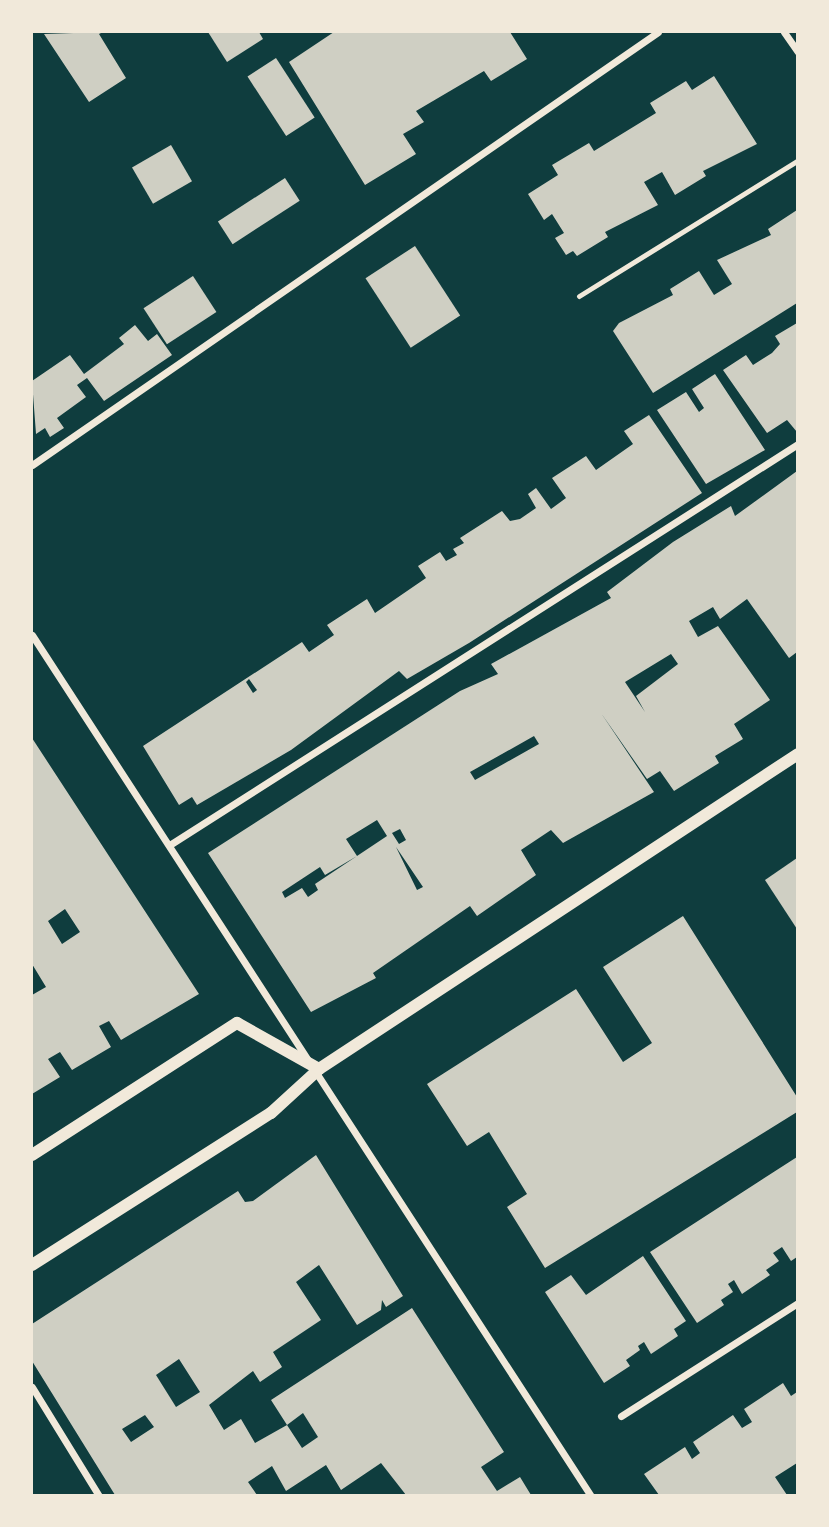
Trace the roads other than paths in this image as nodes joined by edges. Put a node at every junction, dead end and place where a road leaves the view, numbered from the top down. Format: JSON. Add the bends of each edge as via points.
{"nodes":[{"id":1,"x":659,"y":32,"type":"edge"},
{"id":2,"x":784,"y":32,"type":"edge"},
{"id":3,"x":797,"y":52,"type":"edge"},
{"id":4,"x":797,"y":160,"type":"edge"},
{"id":5,"x":579,"y":296,"type":"dead end"},
{"id":6,"x":797,"y":444,"type":"edge"},
{"id":7,"x":32,"y":465,"type":"edge"},
{"id":8,"x":32,"y":635,"type":"edge"},
{"id":9,"x":797,"y":754,"type":"edge"},
{"id":10,"x":171,"y":844,"type":"junction"},
{"id":11,"x":318,"y":1069,"type":"junction"},
{"id":12,"x":32,"y":1156,"type":"edge"},
{"id":13,"x":32,"y":1265,"type":"edge"},
{"id":14,"x":797,"y":1303,"type":"edge"},
{"id":15,"x":32,"y":1387,"type":"edge"},
{"id":16,"x":621,"y":1416,"type":"dead end"},
{"id":17,"x":99,"y":1496,"type":"edge"},
{"id":18,"x":591,"y":1496,"type":"edge"}],
"edges":[{"from":1,"to":7,"type":"street"},
{"from":2,"to":3,"type":"street"},
{"from":4,"to":5,"type":"lane"},
{"from":6,"to":10,"type":"street"},
{"from":8,"to":10,"type":"street"},
{"from":9,"to":11,"type":"street"},
{"from":10,"to":11,"type":"street"},
{"from":11,"to":12,"type":"street","via":[[237,1023]]},
{"from":11,"to":13,"type":"street","via":[[271,1113]]},
{"from":11,"to":18,"type":"street"},
{"from":14,"to":16,"type":"street"},
{"from":15,"to":17,"type":"street"}]}
